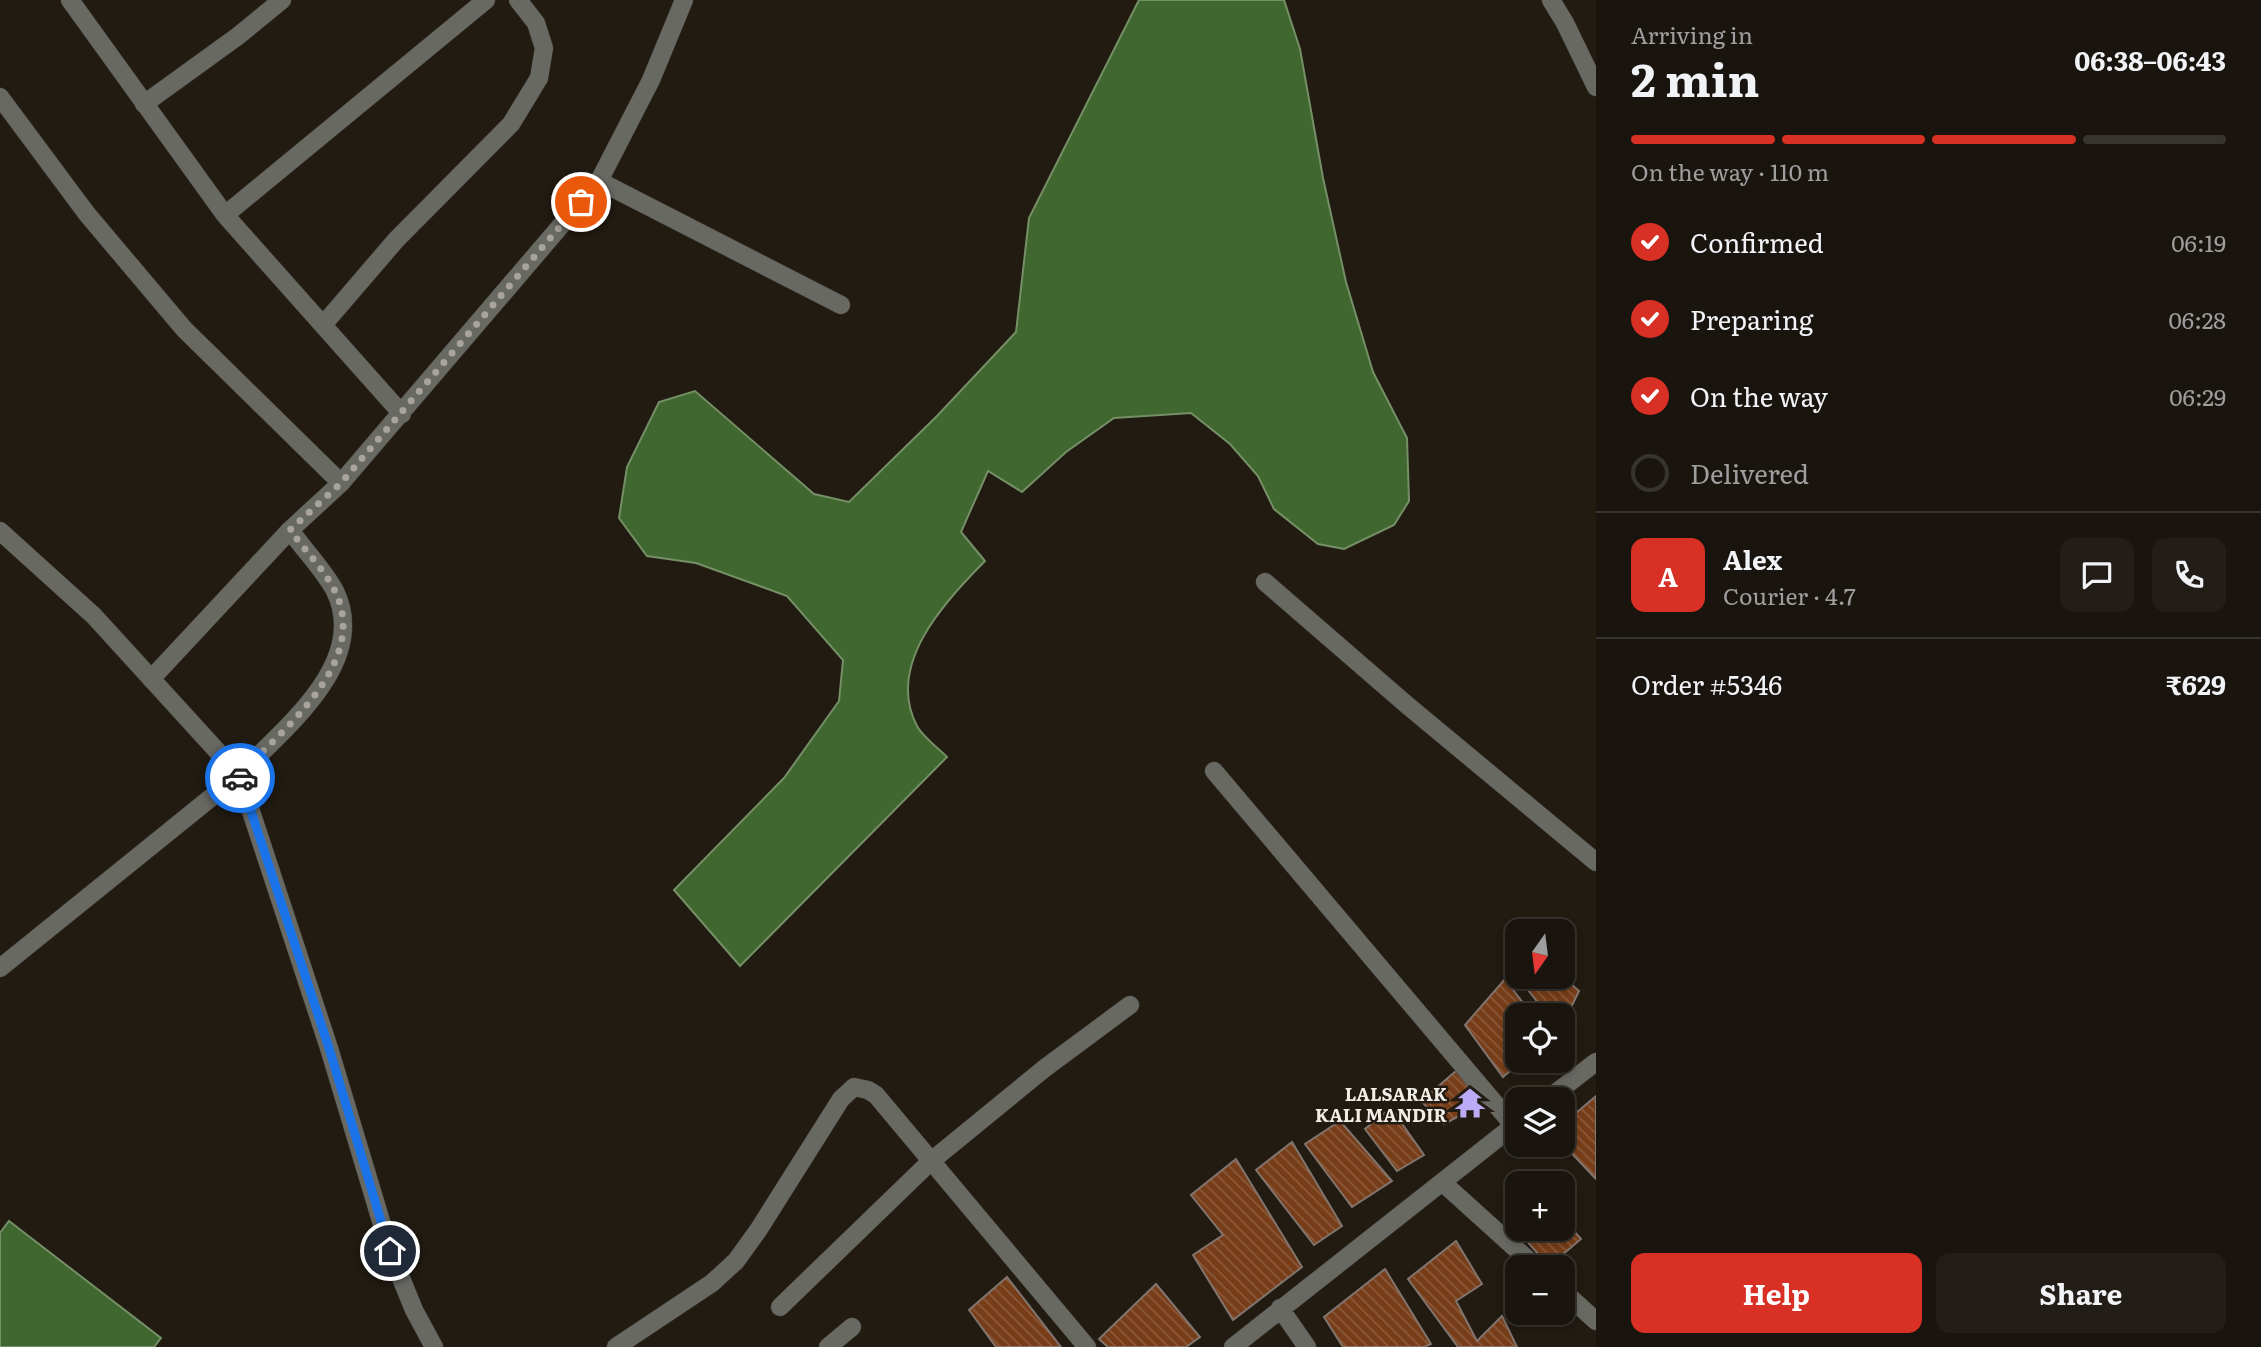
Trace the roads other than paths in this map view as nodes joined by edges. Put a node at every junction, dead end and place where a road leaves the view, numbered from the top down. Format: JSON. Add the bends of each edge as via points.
{"nodes":[{"id":1,"x":70,"y":0,"type":"edge"},
{"id":2,"x":282,"y":0,"type":"edge"},
{"id":3,"x":486,"y":0,"type":"edge"},
{"id":4,"x":518,"y":0,"type":"edge"},
{"id":5,"x":684,"y":0,"type":"edge"},
{"id":6,"x":1551,"y":0,"type":"edge"},
{"id":7,"x":1596,"y":86,"type":"edge"},
{"id":8,"x":0,"y":97,"type":"edge"},
{"id":9,"x":145,"y":104,"type":"junction"},
{"id":10,"x":599,"y":181,"type":"junction"},
{"id":11,"x":225,"y":215,"type":"junction"},
{"id":12,"x":841,"y":305,"type":"dead end"},
{"id":13,"x":323,"y":325,"type":"junction"},
{"id":14,"x":402,"y":414,"type":"junction"},
{"id":15,"x":341,"y":483,"type":"junction"},
{"id":16,"x":290,"y":530,"type":"junction"},
{"id":17,"x":0,"y":531,"type":"edge"},
{"id":18,"x":1265,"y":582,"type":"dead end"},
{"id":19,"x":151,"y":679,"type":"junction"},
{"id":20,"x":1214,"y":771,"type":"dead end"},
{"id":21,"x":239,"y":775,"type":"junction"},
{"id":22,"x":1596,"y":862,"type":"edge"},
{"id":23,"x":0,"y":968,"type":"edge"},
{"id":24,"x":1130,"y":1005,"type":"dead end"},
{"id":25,"x":1596,"y":1062,"type":"edge"},
{"id":26,"x":1564,"y":1087,"type":"edge"},
{"id":27,"x":1505,"y":1112,"type":"edge"},
{"id":28,"x":1505,"y":1133,"type":"edge"},
{"id":29,"x":930,"y":1162,"type":"junction"},
{"id":30,"x":1442,"y":1182,"type":"junction"},
{"id":31,"x":1523,"y":1255,"type":"edge"},
{"id":32,"x":1575,"y":1302,"type":"edge"},
{"id":33,"x":780,"y":1307,"type":"dead end"},
{"id":34,"x":1280,"y":1308,"type":"junction"},
{"id":35,"x":1596,"y":1321,"type":"edge"},
{"id":36,"x":852,"y":1327,"type":"dead end"},
{"id":37,"x":434,"y":1347,"type":"edge"},
{"id":38,"x":616,"y":1347,"type":"edge"},
{"id":39,"x":828,"y":1347,"type":"edge"},
{"id":40,"x":1087,"y":1347,"type":"edge"},
{"id":41,"x":1233,"y":1347,"type":"edge"},
{"id":42,"x":1307,"y":1347,"type":"edge"}],
"edges":[{"from":1,"to":9,"type":"street"},
{"from":2,"to":9,"type":"street"},
{"from":3,"to":11,"type":"street"},
{"from":4,"to":13,"type":"street","via":[[536,23],[544,48],[539,78],[511,124],[396,240]]},
{"from":5,"to":10,"type":"street","via":[[651,80]]},
{"from":6,"to":7,"type":"street"},
{"from":8,"to":15,"type":"street","via":[[184,330]]},
{"from":9,"to":11,"type":"street"},
{"from":10,"to":12,"type":"street"},
{"from":10,"to":14,"type":"street"},
{"from":11,"to":13,"type":"street"},
{"from":13,"to":14,"type":"street"},
{"from":14,"to":15,"type":"street"},
{"from":15,"to":16,"type":"street"},
{"from":16,"to":19,"type":"street"},
{"from":16,"to":21,"type":"street","via":[[335,590],[343,623],[342,643],[334,668],[311,700]]},
{"from":17,"to":19,"type":"street","via":[[94,616]]},
{"from":18,"to":22,"type":"street"},
{"from":19,"to":21,"type":"street"},
{"from":20,"to":27,"type":"street"},
{"from":21,"to":23,"type":"street"},
{"from":21,"to":37,"type":"street","via":[[390,1251]]},
{"from":24,"to":29,"type":"street"},
{"from":25,"to":26,"type":"street"},
{"from":28,"to":30,"type":"street"},
{"from":29,"to":33,"type":"street"},
{"from":29,"to":38,"type":"street","via":[[876,1095],[854,1087],[841,1099],[736,1261],[712,1283]]},
{"from":29,"to":40,"type":"street"},
{"from":30,"to":31,"type":"street"},
{"from":30,"to":34,"type":"street"},
{"from":32,"to":35,"type":"street"},
{"from":34,"to":41,"type":"street"},
{"from":34,"to":42,"type":"street"},
{"from":36,"to":39,"type":"street"}]}
